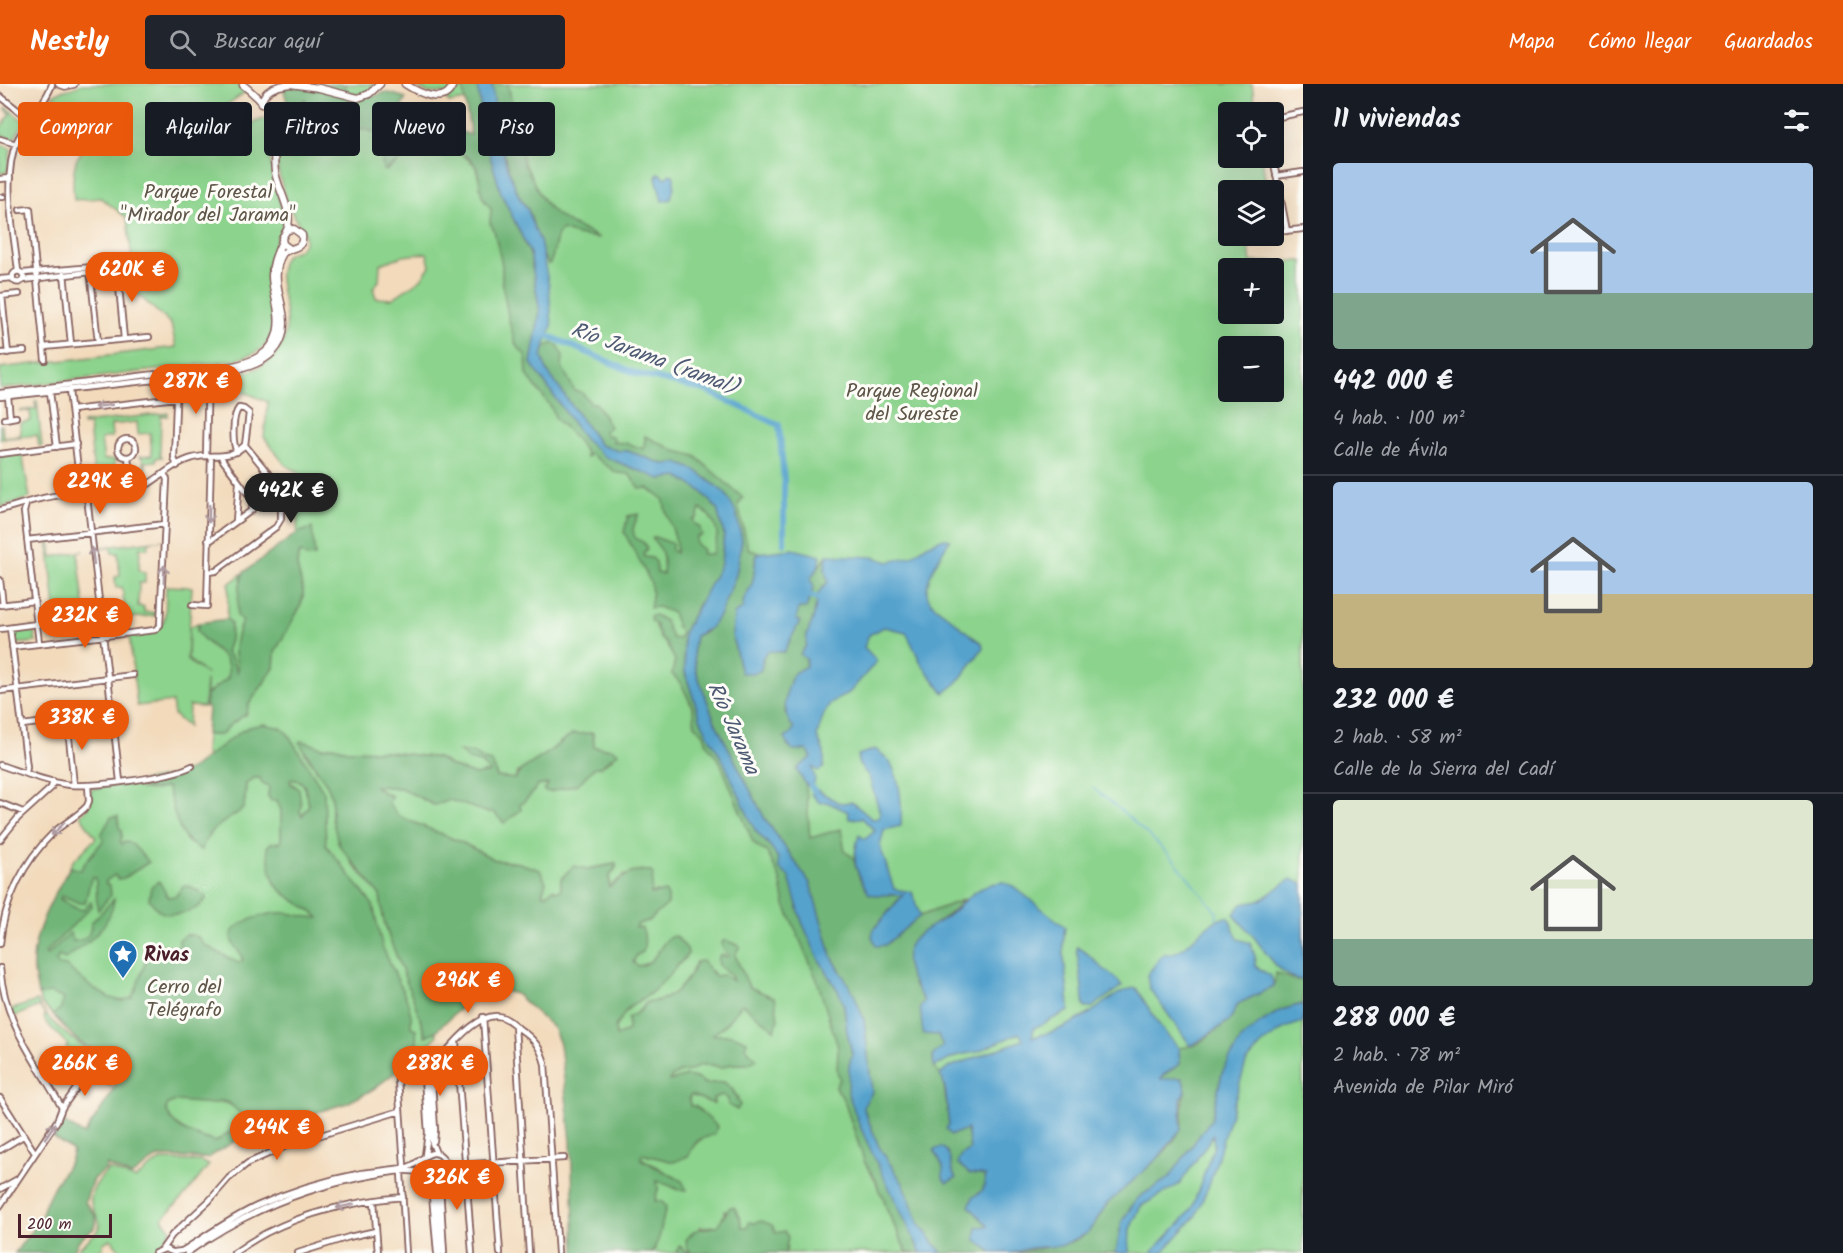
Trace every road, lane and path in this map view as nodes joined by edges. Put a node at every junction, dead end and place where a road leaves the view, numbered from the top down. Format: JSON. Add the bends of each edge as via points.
{"nodes":[{"id":1,"x":52,"y":84,"type":"edge"},
{"id":2,"x":74,"y":84,"type":"edge"},
{"id":3,"x":254,"y":84,"type":"edge"},
{"id":4,"x":290,"y":84,"type":"edge"},
{"id":5,"x":380,"y":84,"type":"edge"},
{"id":6,"x":405,"y":84,"type":"edge"},
{"id":7,"x":453,"y":84,"type":"edge"},
{"id":8,"x":62,"y":85,"type":"edge"},
{"id":9,"x":242,"y":85,"type":"edge"},
{"id":10,"x":0,"y":96,"type":"edge"},
{"id":11,"x":46,"y":97,"type":"junction"},
{"id":12,"x":257,"y":97,"type":"junction"},
{"id":13,"x":42,"y":102,"type":"edge"},
{"id":14,"x":261,"y":104,"type":"junction"},
{"id":15,"x":18,"y":110,"type":"edge"},
{"id":16,"x":1303,"y":112,"type":"edge"},
{"id":17,"x":1284,"y":116,"type":"edge"},
{"id":18,"x":0,"y":139,"type":"edge"},
{"id":19,"x":18,"y":140,"type":"edge"},
{"id":20,"x":16,"y":144,"type":"junction"},
{"id":21,"x":1275,"y":168,"type":"edge"},
{"id":22,"x":1303,"y":172,"type":"edge"},
{"id":23,"x":1276,"y":176,"type":"junction"},
{"id":24,"x":10,"y":178,"type":"junction"},
{"id":25,"x":0,"y":179,"type":"edge"},
{"id":26,"x":284,"y":204,"type":"junction"},
{"id":27,"x":20,"y":210,"type":"dead end"},
{"id":28,"x":1303,"y":229,"type":"edge"},
{"id":29,"x":287,"y":230,"type":"junction"},
{"id":30,"x":1284,"y":231,"type":"edge"},
{"id":31,"x":1287,"y":231,"type":"junction"},
{"id":32,"x":300,"y":232,"type":"junction"},
{"id":33,"x":282,"y":241,"type":"junction"},
{"id":34,"x":290,"y":249,"type":"junction"},
{"id":35,"x":91,"y":270,"type":"junction"},
{"id":36,"x":20,"y":272,"type":"junction"},
{"id":37,"x":64,"y":272,"type":"junction"},
{"id":38,"x":37,"y":275,"type":"junction"},
{"id":39,"x":13,"y":278,"type":"junction"},
{"id":40,"x":0,"y":279,"type":"edge"},
{"id":41,"x":23,"y":280,"type":"junction"},
{"id":42,"x":19,"y":294,"type":"dead end"},
{"id":43,"x":1,"y":296,"type":"edge"},
{"id":44,"x":149,"y":336,"type":"dead end"},
{"id":45,"x":124,"y":339,"type":"junction"},
{"id":46,"x":98,"y":342,"type":"junction"},
{"id":47,"x":71,"y":344,"type":"junction"},
{"id":48,"x":44,"y":347,"type":"junction"},
{"id":49,"x":24,"y":351,"type":"dead end"},
{"id":50,"x":0,"y":353,"type":"edge"},
{"id":51,"x":8,"y":353,"type":"junction"},
{"id":52,"x":45,"y":360,"type":"dead end"},
{"id":53,"x":208,"y":374,"type":"junction"},
{"id":54,"x":176,"y":375,"type":"junction"},
{"id":55,"x":69,"y":390,"type":"junction"},
{"id":56,"x":50,"y":392,"type":"junction"},
{"id":57,"x":0,"y":393,"type":"edge"},
{"id":58,"x":8,"y":396,"type":"junction"},
{"id":59,"x":0,"y":397,"type":"edge"},
{"id":60,"x":176,"y":398,"type":"junction"},
{"id":61,"x":72,"y":410,"type":"junction"},
{"id":62,"x":10,"y":418,"type":"dead end"},
{"id":63,"x":76,"y":444,"type":"junction"},
{"id":64,"x":245,"y":445,"type":"junction"},
{"id":65,"x":57,"y":447,"type":"junction"},
{"id":66,"x":237,"y":452,"type":"junction"},
{"id":67,"x":0,"y":453,"type":"edge"},
{"id":68,"x":208,"y":456,"type":"junction"},
{"id":69,"x":222,"y":456,"type":"junction"},
{"id":70,"x":128,"y":457,"type":"dead end"},
{"id":71,"x":177,"y":466,"type":"junction"},
{"id":72,"x":164,"y":474,"type":"junction"},
{"id":73,"x":239,"y":481,"type":"junction"},
{"id":74,"x":132,"y":493,"type":"junction"},
{"id":75,"x":84,"y":497,"type":"junction"},
{"id":76,"x":27,"y":503,"type":"junction"},
{"id":77,"x":17,"y":505,"type":"junction"},
{"id":78,"x":0,"y":510,"type":"edge"},
{"id":79,"x":24,"y":512,"type":"junction"},
{"id":80,"x":237,"y":521,"type":"junction"},
{"id":81,"x":165,"y":524,"type":"junction"},
{"id":82,"x":90,"y":533,"type":"junction"},
{"id":83,"x":27,"y":540,"type":"junction"},
{"id":84,"x":208,"y":540,"type":"junction"},
{"id":85,"x":208,"y":572,"type":"junction"},
{"id":86,"x":0,"y":580,"type":"edge"},
{"id":87,"x":34,"y":601,"type":"junction"},
{"id":88,"x":2,"y":605,"type":"edge"},
{"id":89,"x":192,"y":605,"type":"dead end"},
{"id":90,"x":37,"y":624,"type":"junction"},
{"id":91,"x":10,"y":628,"type":"junction"},
{"id":92,"x":0,"y":629,"type":"edge"},
{"id":93,"x":103,"y":636,"type":"junction"},
{"id":94,"x":39,"y":643,"type":"junction"},
{"id":95,"x":12,"y":647,"type":"junction"},
{"id":96,"x":134,"y":675,"type":"dead end"},
{"id":97,"x":108,"y":678,"type":"junction"},
{"id":98,"x":17,"y":689,"type":"junction"},
{"id":99,"x":0,"y":691,"type":"edge"},
{"id":100,"x":112,"y":714,"type":"junction"},
{"id":101,"x":67,"y":719,"type":"junction"},
{"id":102,"x":22,"y":724,"type":"junction"},
{"id":103,"x":0,"y":765,"type":"edge"},
{"id":104,"x":192,"y":766,"type":"dead end"},
{"id":105,"x":26,"y":773,"type":"junction"},
{"id":106,"x":120,"y":781,"type":"junction"},
{"id":107,"x":53,"y":782,"type":"junction"},
{"id":108,"x":74,"y":785,"type":"junction"},
{"id":109,"x":88,"y":785,"type":"junction"},
{"id":110,"x":0,"y":803,"type":"edge"},
{"id":111,"x":23,"y":812,"type":"junction"},
{"id":112,"x":0,"y":840,"type":"edge"},
{"id":113,"x":0,"y":944,"type":"edge"},
{"id":114,"x":0,"y":968,"type":"edge"},
{"id":115,"x":3,"y":1005,"type":"edge"},
{"id":116,"x":483,"y":1017,"type":"junction"},
{"id":117,"x":515,"y":1026,"type":"junction"},
{"id":118,"x":456,"y":1042,"type":"junction"},
{"id":119,"x":429,"y":1066,"type":"junction"},
{"id":120,"x":91,"y":1068,"type":"dead end"},
{"id":121,"x":398,"y":1080,"type":"dead end"},
{"id":122,"x":0,"y":1098,"type":"edge"},
{"id":123,"x":6,"y":1108,"type":"junction"},
{"id":124,"x":62,"y":1108,"type":"junction"},
{"id":125,"x":400,"y":1111,"type":"junction"},
{"id":126,"x":0,"y":1112,"type":"edge"},
{"id":127,"x":23,"y":1136,"type":"junction"},
{"id":128,"x":0,"y":1150,"type":"edge"},
{"id":129,"x":35,"y":1153,"type":"junction"},
{"id":130,"x":436,"y":1153,"type":"junction"},
{"id":131,"x":425,"y":1155,"type":"junction"},
{"id":132,"x":564,"y":1158,"type":"dead end"},
{"id":133,"x":551,"y":1159,"type":"junction"},
{"id":134,"x":420,"y":1160,"type":"junction"},
{"id":135,"x":523,"y":1161,"type":"junction"},
{"id":136,"x":446,"y":1162,"type":"junction"},
{"id":137,"x":494,"y":1162,"type":"junction"},
{"id":138,"x":459,"y":1165,"type":"junction"},
{"id":139,"x":465,"y":1165,"type":"junction"},
{"id":140,"x":403,"y":1169,"type":"junction"},
{"id":141,"x":446,"y":1172,"type":"junction"},
{"id":142,"x":420,"y":1173,"type":"junction"},
{"id":143,"x":427,"y":1180,"type":"junction"},
{"id":144,"x":439,"y":1180,"type":"junction"},
{"id":145,"x":10,"y":1186,"type":"junction"},
{"id":146,"x":0,"y":1190,"type":"edge"},
{"id":147,"x":403,"y":1197,"type":"junction"},
{"id":148,"x":374,"y":1201,"type":"junction"},
{"id":149,"x":0,"y":1206,"type":"edge"},
{"id":150,"x":376,"y":1231,"type":"junction"},
{"id":151,"x":170,"y":1237,"type":"junction"},
{"id":152,"x":162,"y":1249,"type":"junction"},
{"id":153,"x":173,"y":1252,"type":"edge"},
{"id":154,"x":155,"y":1253,"type":"edge"},
{"id":155,"x":187,"y":1253,"type":"edge"},
{"id":156,"x":234,"y":1253,"type":"edge"},
{"id":157,"x":298,"y":1253,"type":"edge"},
{"id":158,"x":378,"y":1253,"type":"edge"},
{"id":159,"x":406,"y":1253,"type":"edge"},
{"id":160,"x":440,"y":1253,"type":"edge"},
{"id":161,"x":472,"y":1253,"type":"edge"},
{"id":162,"x":500,"y":1253,"type":"edge"},
{"id":163,"x":529,"y":1253,"type":"edge"},
{"id":164,"x":558,"y":1253,"type":"edge"}],
"edges":[{"from":1,"to":11,"type":"street"},
{"from":2,"to":8,"type":"main road"},
{"from":3,"to":9,"type":"main road"},
{"from":3,"to":12,"type":"main road"},
{"from":4,"to":5,"type":"main road","via":[[358,98]]},
{"from":4,"to":14,"type":"main road","via":[[269,90]]},
{"from":6,"to":7,"type":"main road","via":[[439,97],[448,93]]},
{"from":8,"to":11,"type":"street"},
{"from":9,"to":12,"type":"main road"},
{"from":10,"to":15,"type":"street"},
{"from":11,"to":13,"type":"street"},
{"from":12,"to":14,"type":"main road"},
{"from":14,"to":26,"type":"main road","via":[[280,125],[274,162]]},
{"from":16,"to":17,"type":"street"},
{"from":18,"to":20,"type":"street"},
{"from":19,"to":20,"type":"street"},
{"from":20,"to":24,"type":"street"},
{"from":21,"to":23,"type":"street"},
{"from":22,"to":23,"type":"street"},
{"from":23,"to":31,"type":"street"},
{"from":24,"to":25,"type":"street"},
{"from":24,"to":36,"type":"street"},
{"from":26,"to":29,"type":"main road","via":[[289,219]]},
{"from":26,"to":32,"type":"main road"},
{"from":27,"to":38,"type":"street","via":[[30,209]]},
{"from":28,"to":31,"type":"street"},
{"from":29,"to":32,"type":"main road"},
{"from":29,"to":33,"type":"main road"},
{"from":30,"to":31,"type":"street"},
{"from":32,"to":34,"type":"main road","via":[[300,245]]},
{"from":33,"to":34,"type":"main road"},
{"from":33,"to":54,"type":"main road","via":[[272,273],[278,327],[266,352],[235,366]]},
{"from":34,"to":53,"type":"main road","via":[[277,265],[276,282],[284,319],[274,351],[249,368]]},
{"from":35,"to":37,"type":"street"},
{"from":35,"to":45,"type":"street","via":[[117,269]]},
{"from":35,"to":46,"type":"street"},
{"from":36,"to":38,"type":"street"},
{"from":36,"to":39,"type":"street"},
{"from":36,"to":41,"type":"street"},
{"from":37,"to":38,"type":"street"},
{"from":37,"to":47,"type":"street"},
{"from":38,"to":41,"type":"street"},
{"from":38,"to":48,"type":"street"},
{"from":39,"to":40,"type":"street"},
{"from":39,"to":41,"type":"street","via":[[16,282]]},
{"from":42,"to":43,"type":"street"},
{"from":43,"to":51,"type":"street"},
{"from":44,"to":45,"type":"street"},
{"from":45,"to":46,"type":"street"},
{"from":46,"to":47,"type":"street"},
{"from":47,"to":48,"type":"street"},
{"from":48,"to":52,"type":"street"},
{"from":49,"to":51,"type":"street"},
{"from":50,"to":51,"type":"street"},
{"from":53,"to":54,"type":"main road"},
{"from":53,"to":68,"type":"street"},
{"from":54,"to":55,"type":"street"},
{"from":54,"to":57,"type":"street"},
{"from":54,"to":60,"type":"street"},
{"from":55,"to":56,"type":"street"},
{"from":55,"to":61,"type":"street"},
{"from":56,"to":58,"type":"street"},
{"from":56,"to":65,"type":"street"},
{"from":58,"to":59,"type":"street"},
{"from":58,"to":62,"type":"street"},
{"from":60,"to":61,"type":"street","one_way":true},
{"from":60,"to":71,"type":"street"},
{"from":61,"to":63,"type":"street"},
{"from":63,"to":65,"type":"street"},
{"from":63,"to":75,"type":"street"},
{"from":64,"to":66,"type":"street"},
{"from":64,"to":66,"type":"street","via":[[249,413],[239,408],[235,424]]},
{"from":64,"to":85,"type":"street","via":[[281,489],[280,522],[216,571]]},
{"from":65,"to":67,"type":"street"},
{"from":66,"to":69,"type":"street"},
{"from":68,"to":69,"type":"street"},
{"from":68,"to":71,"type":"street"},
{"from":68,"to":84,"type":"street","one_way":true},
{"from":69,"to":73,"type":"street"},
{"from":70,"to":74,"type":"street"},
{"from":71,"to":72,"type":"street"},
{"from":72,"to":74,"type":"street"},
{"from":72,"to":81,"type":"street"},
{"from":73,"to":80,"type":"street"},
{"from":73,"to":80,"type":"street","via":[[253,502],[252,510]]},
{"from":74,"to":75,"type":"street"},
{"from":75,"to":76,"type":"street","via":[[54,496]]},
{"from":75,"to":82,"type":"street"},
{"from":76,"to":77,"type":"street"},
{"from":76,"to":79,"type":"street"},
{"from":77,"to":78,"type":"street"},
{"from":77,"to":79,"type":"street"},
{"from":79,"to":83,"type":"street"},
{"from":80,"to":84,"type":"street"},
{"from":81,"to":82,"type":"street"},
{"from":93,"to":81,"type":"street","one_way":true,"via":[[155,630],[160,625]]},
{"from":82,"to":83,"type":"street"},
{"from":93,"to":82,"type":"street","one_way":true},
{"from":83,"to":87,"type":"street"},
{"from":84,"to":85,"type":"street"},
{"from":85,"to":89,"type":"street","via":[[207,606]]},
{"from":86,"to":88,"type":"street"},
{"from":87,"to":88,"type":"street"},
{"from":87,"to":90,"type":"street"},
{"from":90,"to":91,"type":"street"},
{"from":90,"to":94,"type":"street"},
{"from":91,"to":92,"type":"street"},
{"from":91,"to":95,"type":"street"},
{"from":93,"to":94,"type":"street"},
{"from":93,"to":97,"type":"street"},
{"from":94,"to":95,"type":"street"},
{"from":95,"to":98,"type":"street"},
{"from":96,"to":97,"type":"street"},
{"from":97,"to":98,"type":"street"},
{"from":97,"to":100,"type":"street"},
{"from":98,"to":99,"type":"street"},
{"from":98,"to":102,"type":"street"},
{"from":100,"to":101,"type":"street"},
{"from":100,"to":106,"type":"street"},
{"from":101,"to":102,"type":"street"},
{"from":101,"to":108,"type":"street"},
{"from":102,"to":105,"type":"street"},
{"from":103,"to":105,"type":"street"},
{"from":104,"to":106,"type":"street","via":[[170,774]]},
{"from":105,"to":107,"type":"street"},
{"from":106,"to":109,"type":"street"},
{"from":107,"to":108,"type":"street"},
{"from":107,"to":111,"type":"street"},
{"from":108,"to":109,"type":"street"},
{"from":109,"to":113,"type":"street","one_way":true,"via":[[87,806],[52,835],[21,875],[7,910]]},
{"from":110,"to":111,"type":"street"},
{"from":111,"to":112,"type":"street"},
{"from":114,"to":115,"type":"street"},
{"from":115,"to":124,"type":"street"},
{"from":116,"to":117,"type":"street","via":[[502,1017]]},
{"from":116,"to":118,"type":"street"},
{"from":116,"to":137,"type":"street"},
{"from":117,"to":133,"type":"street","via":[[535,1041],[543,1057]]},
{"from":117,"to":135,"type":"street"},
{"from":118,"to":119,"type":"street"},
{"from":118,"to":139,"type":"street"},
{"from":119,"to":130,"type":"street","via":[[432,1143]]},
{"from":119,"to":131,"type":"street","via":[[424,1063],[428,1133]]},
{"from":120,"to":124,"type":"street"},
{"from":121,"to":125,"type":"street"},
{"from":122,"to":123,"type":"street"},
{"from":123,"to":126,"type":"street"},
{"from":123,"to":127,"type":"street"},
{"from":129,"to":124,"type":"street","one_way":true},
{"from":125,"to":140,"type":"street"},
{"from":125,"to":151,"type":"street","via":[[288,1145],[248,1163]]},
{"from":127,"to":128,"type":"street"},
{"from":127,"to":129,"type":"street"},
{"from":129,"to":145,"type":"street"},
{"from":130,"to":131,"type":"street"},
{"from":130,"to":136,"type":"street"},
{"from":131,"to":134,"type":"street"},
{"from":132,"to":133,"type":"street"},
{"from":133,"to":135,"type":"street"},
{"from":133,"to":164,"type":"street"},
{"from":134,"to":140,"type":"street"},
{"from":134,"to":142,"type":"street"},
{"from":135,"to":137,"type":"street"},
{"from":135,"to":163,"type":"street"},
{"from":136,"to":138,"type":"street"},
{"from":136,"to":141,"type":"street"},
{"from":137,"to":139,"type":"street"},
{"from":137,"to":162,"type":"street"},
{"from":138,"to":139,"type":"street"},
{"from":138,"to":141,"type":"street"},
{"from":139,"to":161,"type":"street"},
{"from":140,"to":142,"type":"street"},
{"from":140,"to":147,"type":"street"},
{"from":140,"to":153,"type":"street","via":[[344,1177],[285,1195],[255,1207],[182,1251]]},
{"from":140,"to":155,"type":"street","via":[[287,1198],[244,1217]]},
{"from":141,"to":144,"type":"street"},
{"from":142,"to":143,"type":"street"},
{"from":143,"to":144,"type":"street"},
{"from":143,"to":160,"type":"street"},
{"from":144,"to":160,"type":"street","via":[[436,1194]]},
{"from":145,"to":146,"type":"street"},
{"from":145,"to":149,"type":"street"},
{"from":147,"to":148,"type":"street"},
{"from":147,"to":159,"type":"street"},
{"from":148,"to":150,"type":"street"},
{"from":148,"to":156,"type":"street","one_way":true,"via":[[296,1221],[265,1233]]},
{"from":150,"to":157,"type":"street"},
{"from":150,"to":158,"type":"street"},
{"from":151,"to":152,"type":"street"},
{"from":151,"to":153,"type":"street"},
{"from":152,"to":153,"type":"street"},
{"from":152,"to":154,"type":"street"}]}
